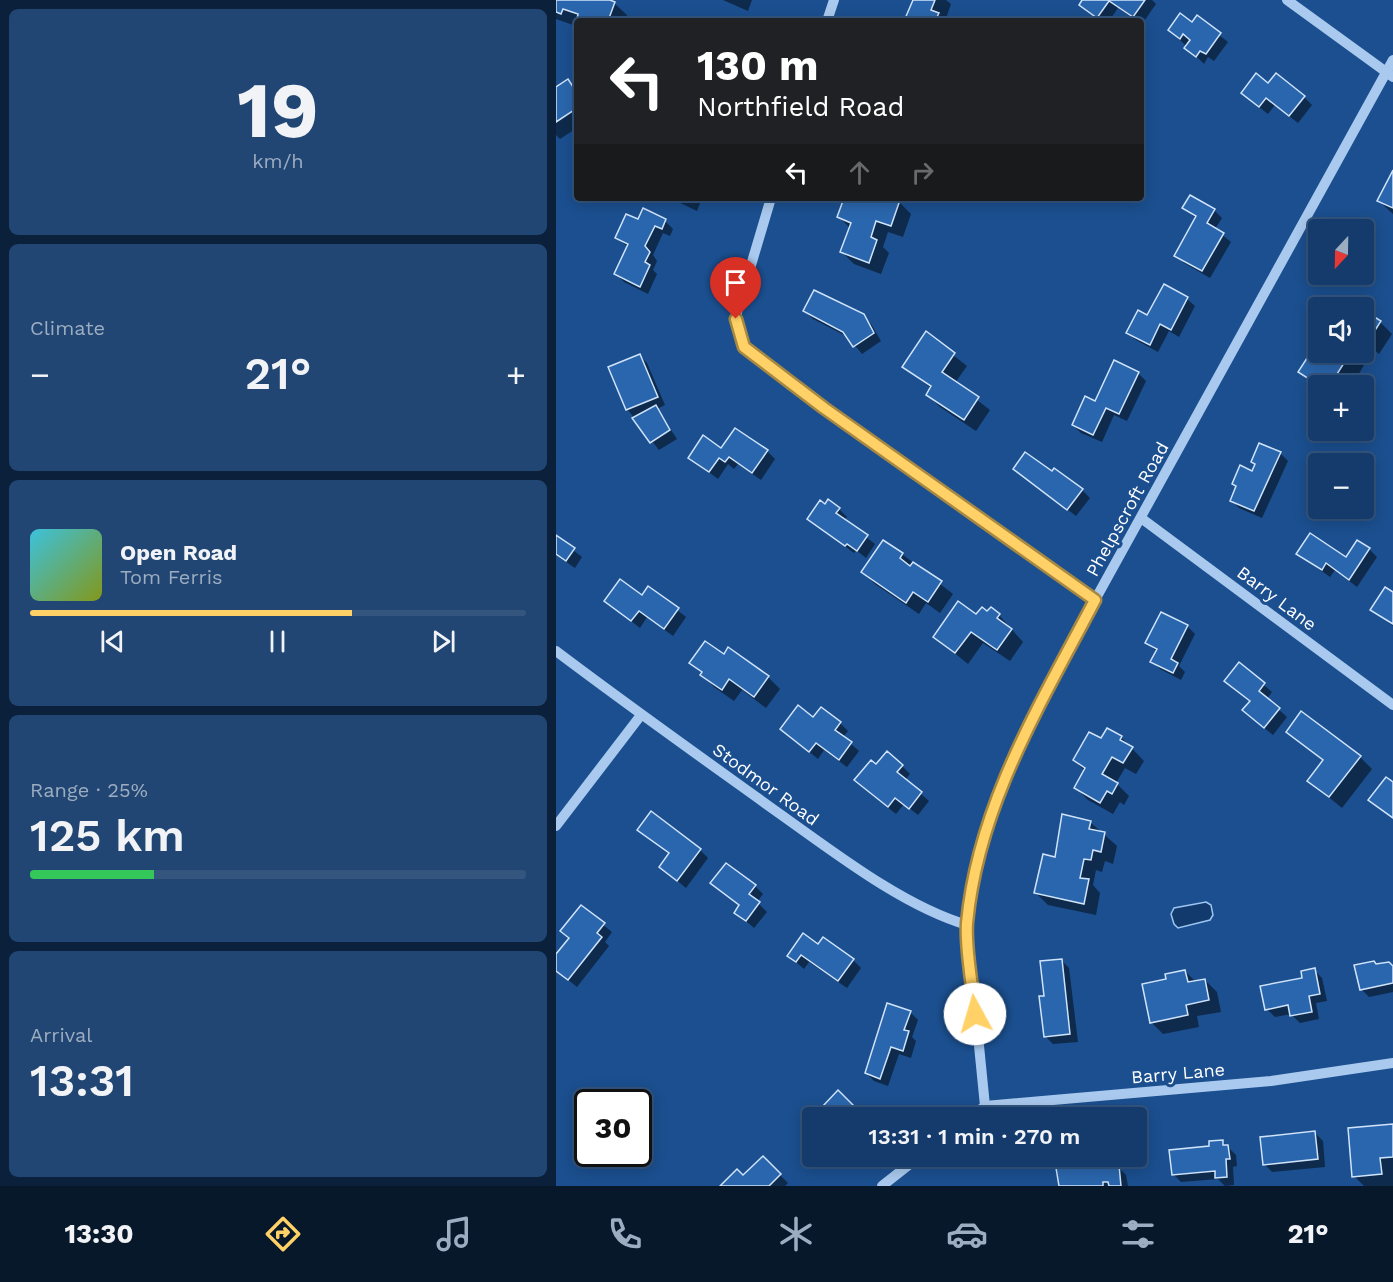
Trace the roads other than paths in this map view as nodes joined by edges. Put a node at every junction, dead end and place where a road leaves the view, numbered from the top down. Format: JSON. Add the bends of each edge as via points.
{"nodes":[{"id":1,"x":834,"y":0,"type":"edge"},
{"id":2,"x":1286,"y":0,"type":"edge"},
{"id":3,"x":828,"y":18,"type":"edge"},
{"id":4,"x":1393,"y":60,"type":"edge"},
{"id":5,"x":1388,"y":74,"type":"edge"},
{"id":6,"x":771,"y":201,"type":"edge"},
{"id":7,"x":1141,"y":518,"type":"junction"},
{"id":8,"x":1095,"y":600,"type":"junction"},
{"id":9,"x":556,"y":651,"type":"edge"},
{"id":10,"x":1393,"y":705,"type":"edge"},
{"id":11,"x":642,"y":715,"type":"junction"},
{"id":12,"x":556,"y":826,"type":"edge"},
{"id":13,"x":967,"y":925,"type":"junction"},
{"id":14,"x":1393,"y":1063,"type":"edge"},
{"id":15,"x":985,"y":1106,"type":"joint"},
{"id":16,"x":906,"y":1167,"type":"edge"},
{"id":17,"x":882,"y":1186,"type":"edge"}],
"edges":[{"from":1,"to":3,"type":"street"},
{"from":2,"to":5,"type":"street"},
{"from":4,"to":5,"type":"street","name":"Phelpscroft Road"},
{"from":5,"to":7,"type":"street","name":"Phelpscroft Road"},
{"from":6,"to":8,"type":"street","via":[[736,319],[744,347]]},
{"from":7,"to":8,"type":"street","name":"Phelpscroft Road"},
{"from":7,"to":10,"type":"street","name":"Barry Lane"},
{"from":8,"to":13,"type":"street","name":"Phelpscroft Road","via":[[1010,762],[980,846]]},
{"from":9,"to":11,"type":"street","name":"Stodmor Road"},
{"from":11,"to":12,"type":"street"},
{"from":11,"to":13,"type":"street","name":"Stodmor Road","via":[[825,846],[943,918]]},
{"from":13,"to":15,"type":"street","name":"Phelpscroft Road"},
{"from":14,"to":15,"type":"street","name":"Barry Lane","via":[[1271,1081]]},
{"from":16,"to":17,"type":"street"}]}
